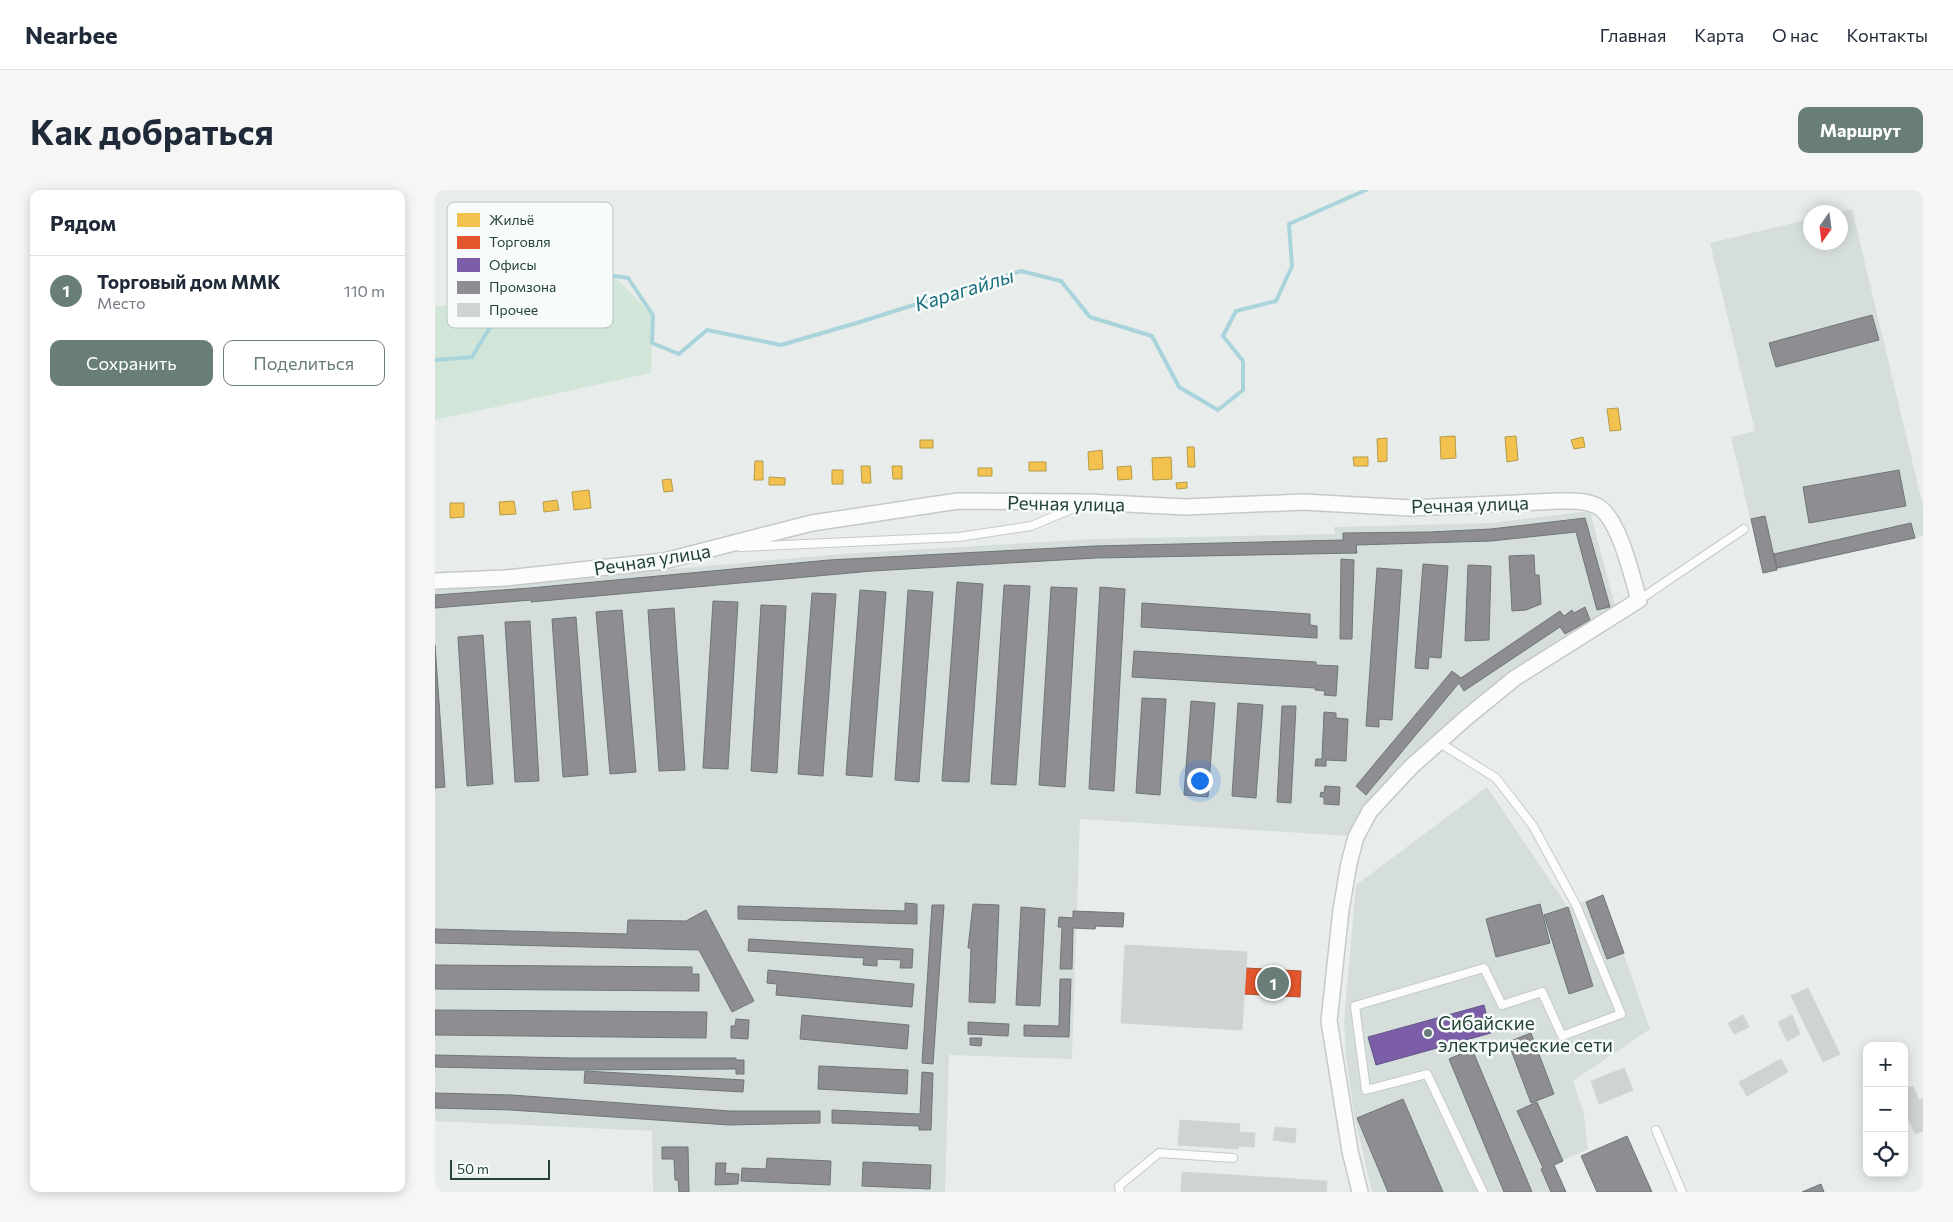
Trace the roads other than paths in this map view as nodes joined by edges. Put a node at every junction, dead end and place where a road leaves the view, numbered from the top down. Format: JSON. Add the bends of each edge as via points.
{"nodes":[{"id":1,"x":1087,"y":502,"type":"junction"},
{"id":2,"x":1743,"y":528,"type":"dead end"},
{"id":3,"x":719,"y":548,"type":"junction"},
{"id":4,"x":435,"y":581,"type":"edge"},
{"id":5,"x":1639,"y":600,"type":"junction"},
{"id":6,"x":1439,"y":742,"type":"junction"},
{"id":7,"x":1656,"y":1130,"type":"dead end"},
{"id":8,"x":1233,"y":1158,"type":"dead end"},
{"id":9,"x":1120,"y":1192,"type":"edge"},
{"id":10,"x":1360,"y":1192,"type":"edge"},
{"id":11,"x":1483,"y":1192,"type":"edge"},
{"id":12,"x":1682,"y":1192,"type":"edge"}],
"edges":[{"from":1,"to":3,"type":"street","name":"Речная улица","via":[[957,501],[812,523]]},
{"from":1,"to":3,"type":"lane","via":[[1031,526],[959,537]]},
{"from":1,"to":5,"type":"street","name":"Речная улица","via":[[1185,507],[1303,502],[1411,508],[1583,501],[1598,506],[1609,516],[1619,535]]},
{"from":2,"to":5,"type":"lane"},
{"from":3,"to":4,"type":"street","name":"Речная улица","via":[[664,561],[505,578]]},
{"from":5,"to":6,"type":"street","via":[[1515,678]]},
{"from":6,"to":10,"type":"street","via":[[1370,810],[1356,837],[1343,901],[1329,1021],[1350,1151]]},
{"from":6,"to":11,"type":"lane","via":[[1497,778],[1533,826],[1576,905],[1621,1014],[1562,1036],[1543,992],[1502,1005],[1484,968],[1355,1006],[1366,1090],[1427,1074]]},
{"from":7,"to":12,"type":"lane"},
{"from":8,"to":9,"type":"lane","via":[[1159,1153],[1119,1186]]}]}
